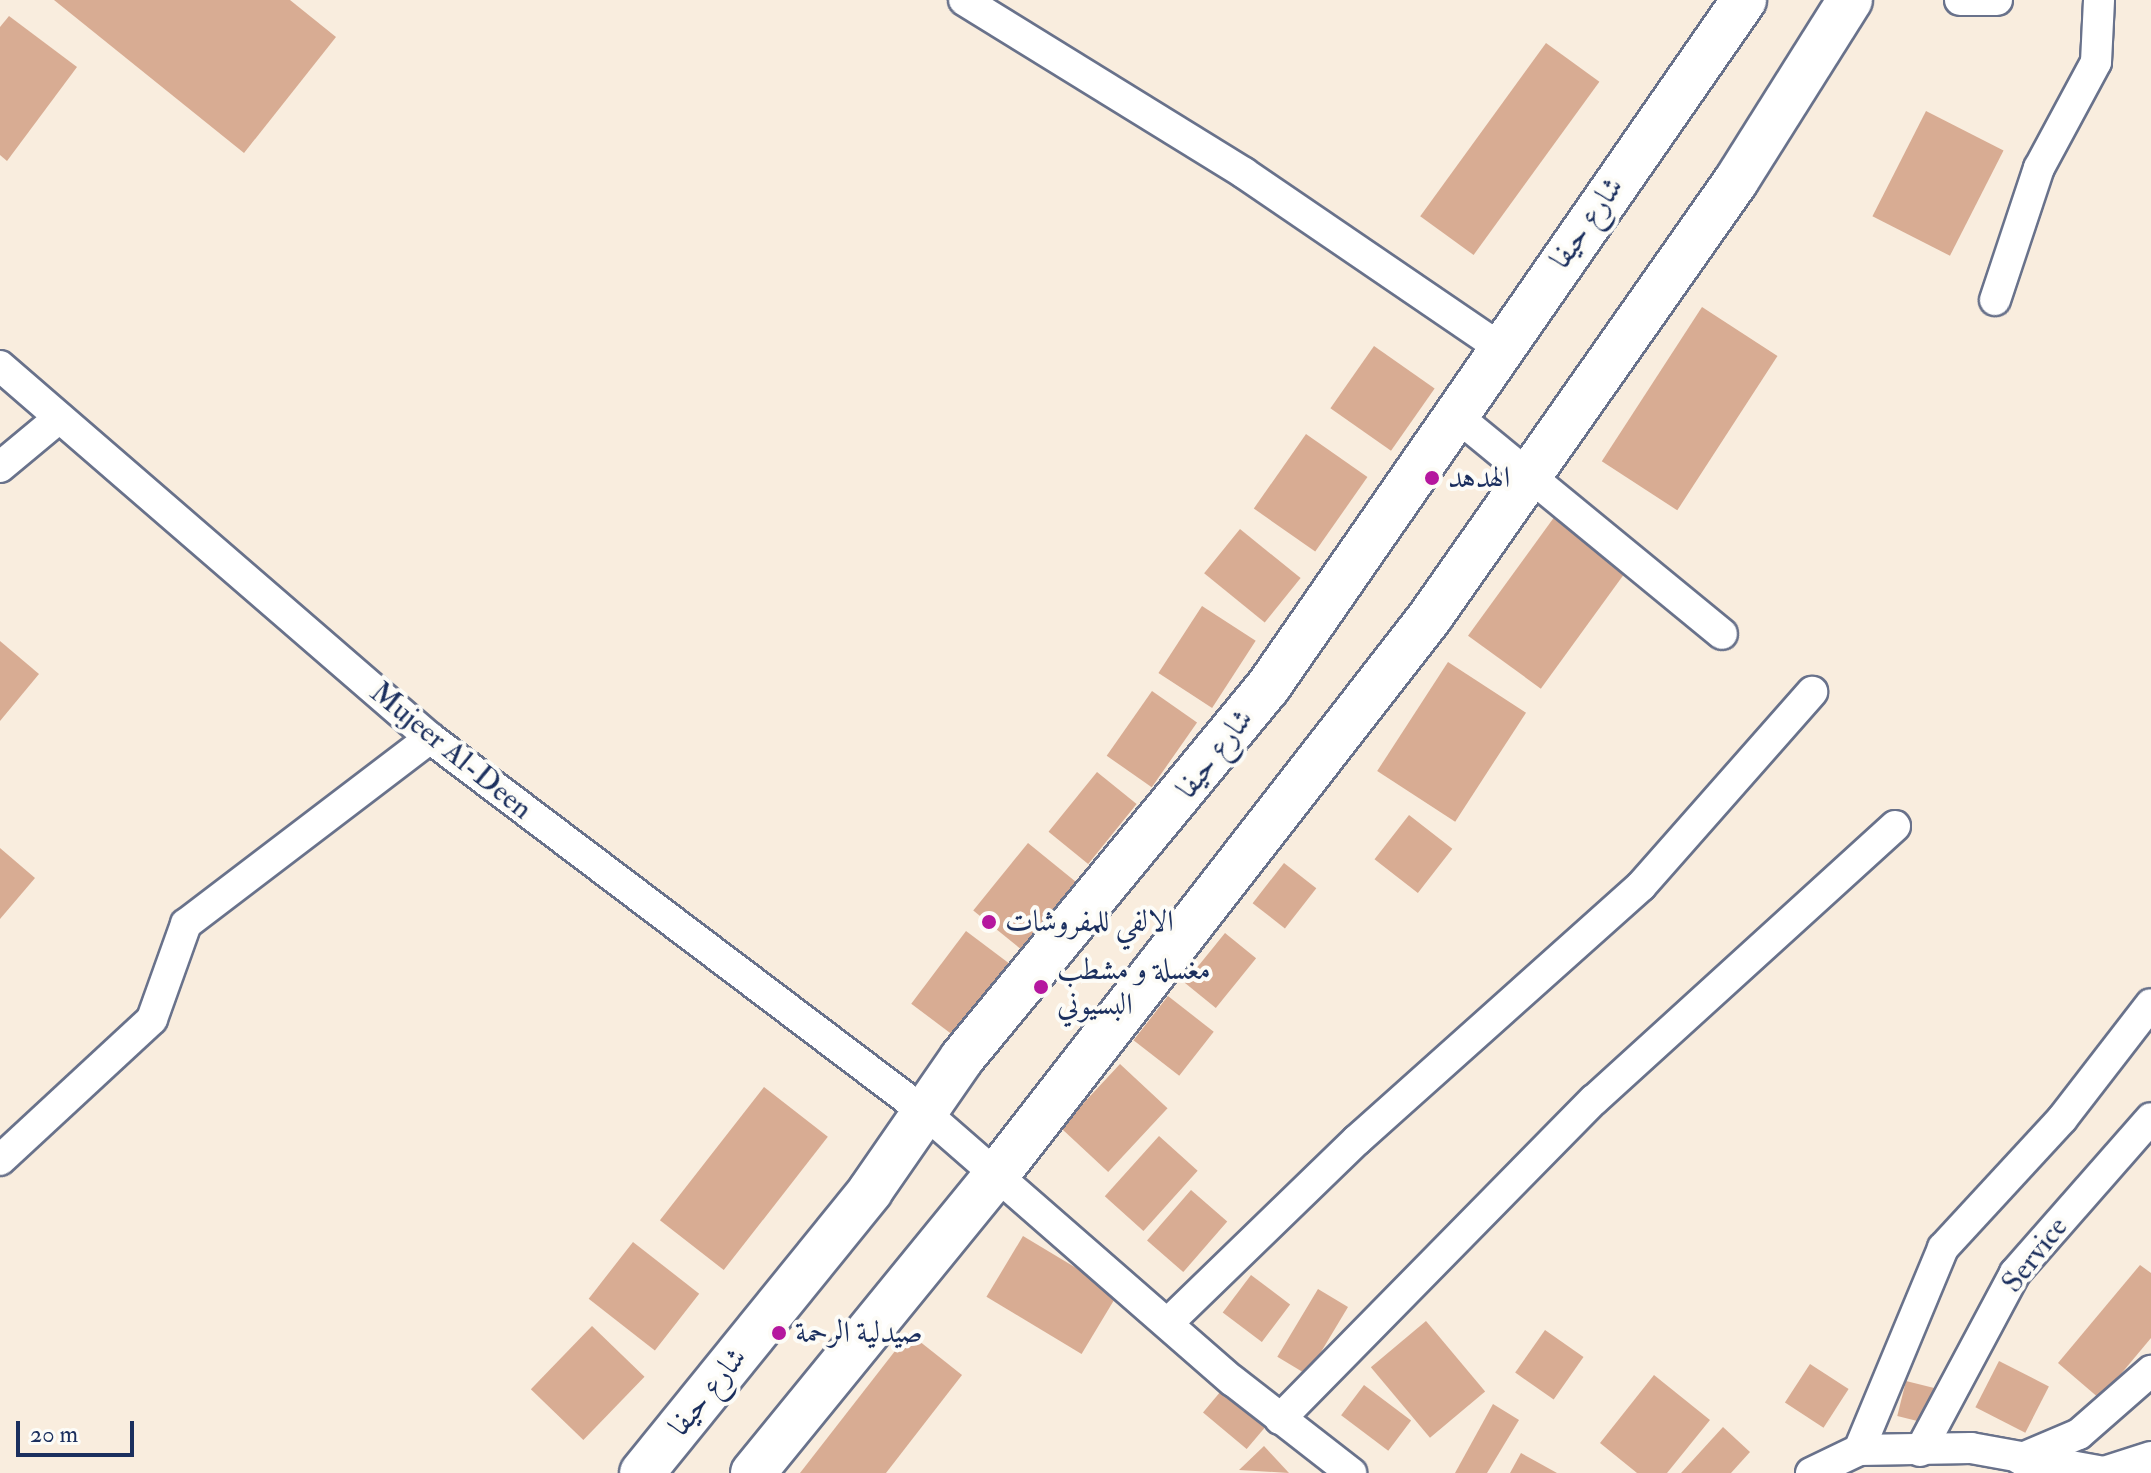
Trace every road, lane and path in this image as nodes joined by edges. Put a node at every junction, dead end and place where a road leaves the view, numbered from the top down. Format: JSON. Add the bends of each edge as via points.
{"nodes":[{"id":1,"x":964,"y":0,"type":"edge"},
{"id":2,"x":1744,"y":0,"type":"edge"},
{"id":3,"x":1850,"y":0,"type":"edge"},
{"id":4,"x":1960,"y":0,"type":"edge"},
{"id":5,"x":1997,"y":0,"type":"edge"},
{"id":6,"x":2099,"y":0,"type":"edge"},
{"id":7,"x":1995,"y":300,"type":"dead end"},
{"id":8,"x":1499,"y":347,"type":"junction"},
{"id":9,"x":0,"y":366,"type":"edge"},
{"id":10,"x":1453,"y":413,"type":"junction"},
{"id":11,"x":59,"y":418,"type":"junction"},
{"id":12,"x":0,"y":467,"type":"edge"},
{"id":13,"x":1532,"y":472,"type":"junction"},
{"id":14,"x":1722,"y":634,"type":"dead end"},
{"id":15,"x":1812,"y":692,"type":"dead end"},
{"id":16,"x":430,"y":738,"type":"junction"},
{"id":17,"x":1895,"y":826,"type":"dead end"},
{"id":18,"x":2151,"y":1004,"type":"edge"},
{"id":19,"x":923,"y":1111,"type":"junction"},
{"id":20,"x":2151,"y":1118,"type":"edge"},
{"id":21,"x":0,"y":1160,"type":"edge"},
{"id":22,"x":998,"y":1173,"type":"junction"},
{"id":23,"x":1168,"y":1323,"type":"junction"},
{"id":24,"x":2151,"y":1371,"type":"edge"},
{"id":25,"x":1280,"y":1419,"type":"junction"},
{"id":26,"x":1859,"y":1450,"type":"junction"},
{"id":27,"x":1920,"y":1451,"type":"junction"},
{"id":28,"x":2151,"y":1457,"type":"edge"},
{"id":29,"x":2018,"y":1459,"type":"junction"},
{"id":30,"x":642,"y":1473,"type":"edge"},
{"id":31,"x":753,"y":1473,"type":"edge"},
{"id":32,"x":1351,"y":1473,"type":"edge"},
{"id":33,"x":1811,"y":1473,"type":"edge"}],
"edges":[{"from":1,"to":8,"type":"street","via":[[1244,173]]},
{"from":2,"to":8,"type":"main road","name":"شارع حيفا"},
{"from":3,"to":13,"type":"main road","via":[[1736,181]]},
{"from":4,"to":5,"type":"street"},
{"from":6,"to":7,"type":"street","via":[[2096,62],[2039,168]]},
{"from":8,"to":10,"type":"main road","name":"شارع حيفا"},
{"from":9,"to":11,"type":"street","name":"Mujeer Al-Deen"},
{"from":10,"to":13,"type":"street"},
{"from":10,"to":19,"type":"main road","name":"شارع حيفا","via":[[1268,687]]},
{"from":11,"to":12,"type":"street"},
{"from":11,"to":16,"type":"street","name":"Mujeer Al-Deen"},
{"from":13,"to":14,"type":"street"},
{"from":13,"to":22,"type":"main road","via":[[1430,617]]},
{"from":15,"to":23,"type":"street","via":[[1641,886],[1357,1140]]},
{"from":16,"to":19,"type":"street","name":"Mujeer Al-Deen"},
{"from":16,"to":21,"type":"street","via":[[186,924],[152,1019]]},
{"from":17,"to":25,"type":"street","via":[[1594,1100]]},
{"from":18,"to":26,"type":"street","via":[[2062,1119],[1943,1248]]},
{"from":19,"to":22,"type":"street","name":"Mujeer Al-Deen"},
{"from":19,"to":30,"type":"main road","name":"شارع حيفا","via":[[870,1191]]},
{"from":20,"to":27,"type":"street","name":"Service","via":[[2015,1273]]},
{"from":22,"to":23,"type":"street","name":"Mujeer Al-Deen"},
{"from":22,"to":31,"type":"main road"},
{"from":23,"to":25,"type":"street","name":"Mujeer Al-Deen"},
{"from":24,"to":29,"type":"street","via":[[2079,1434]]},
{"from":25,"to":32,"type":"street","name":"Mujeer Al-Deen"},
{"from":26,"to":27,"type":"street"},
{"from":26,"to":33,"type":"street"},
{"from":27,"to":29,"type":"street","via":[[1971,1448]]},
{"from":28,"to":29,"type":"street","via":[[2104,1472]]}]}
